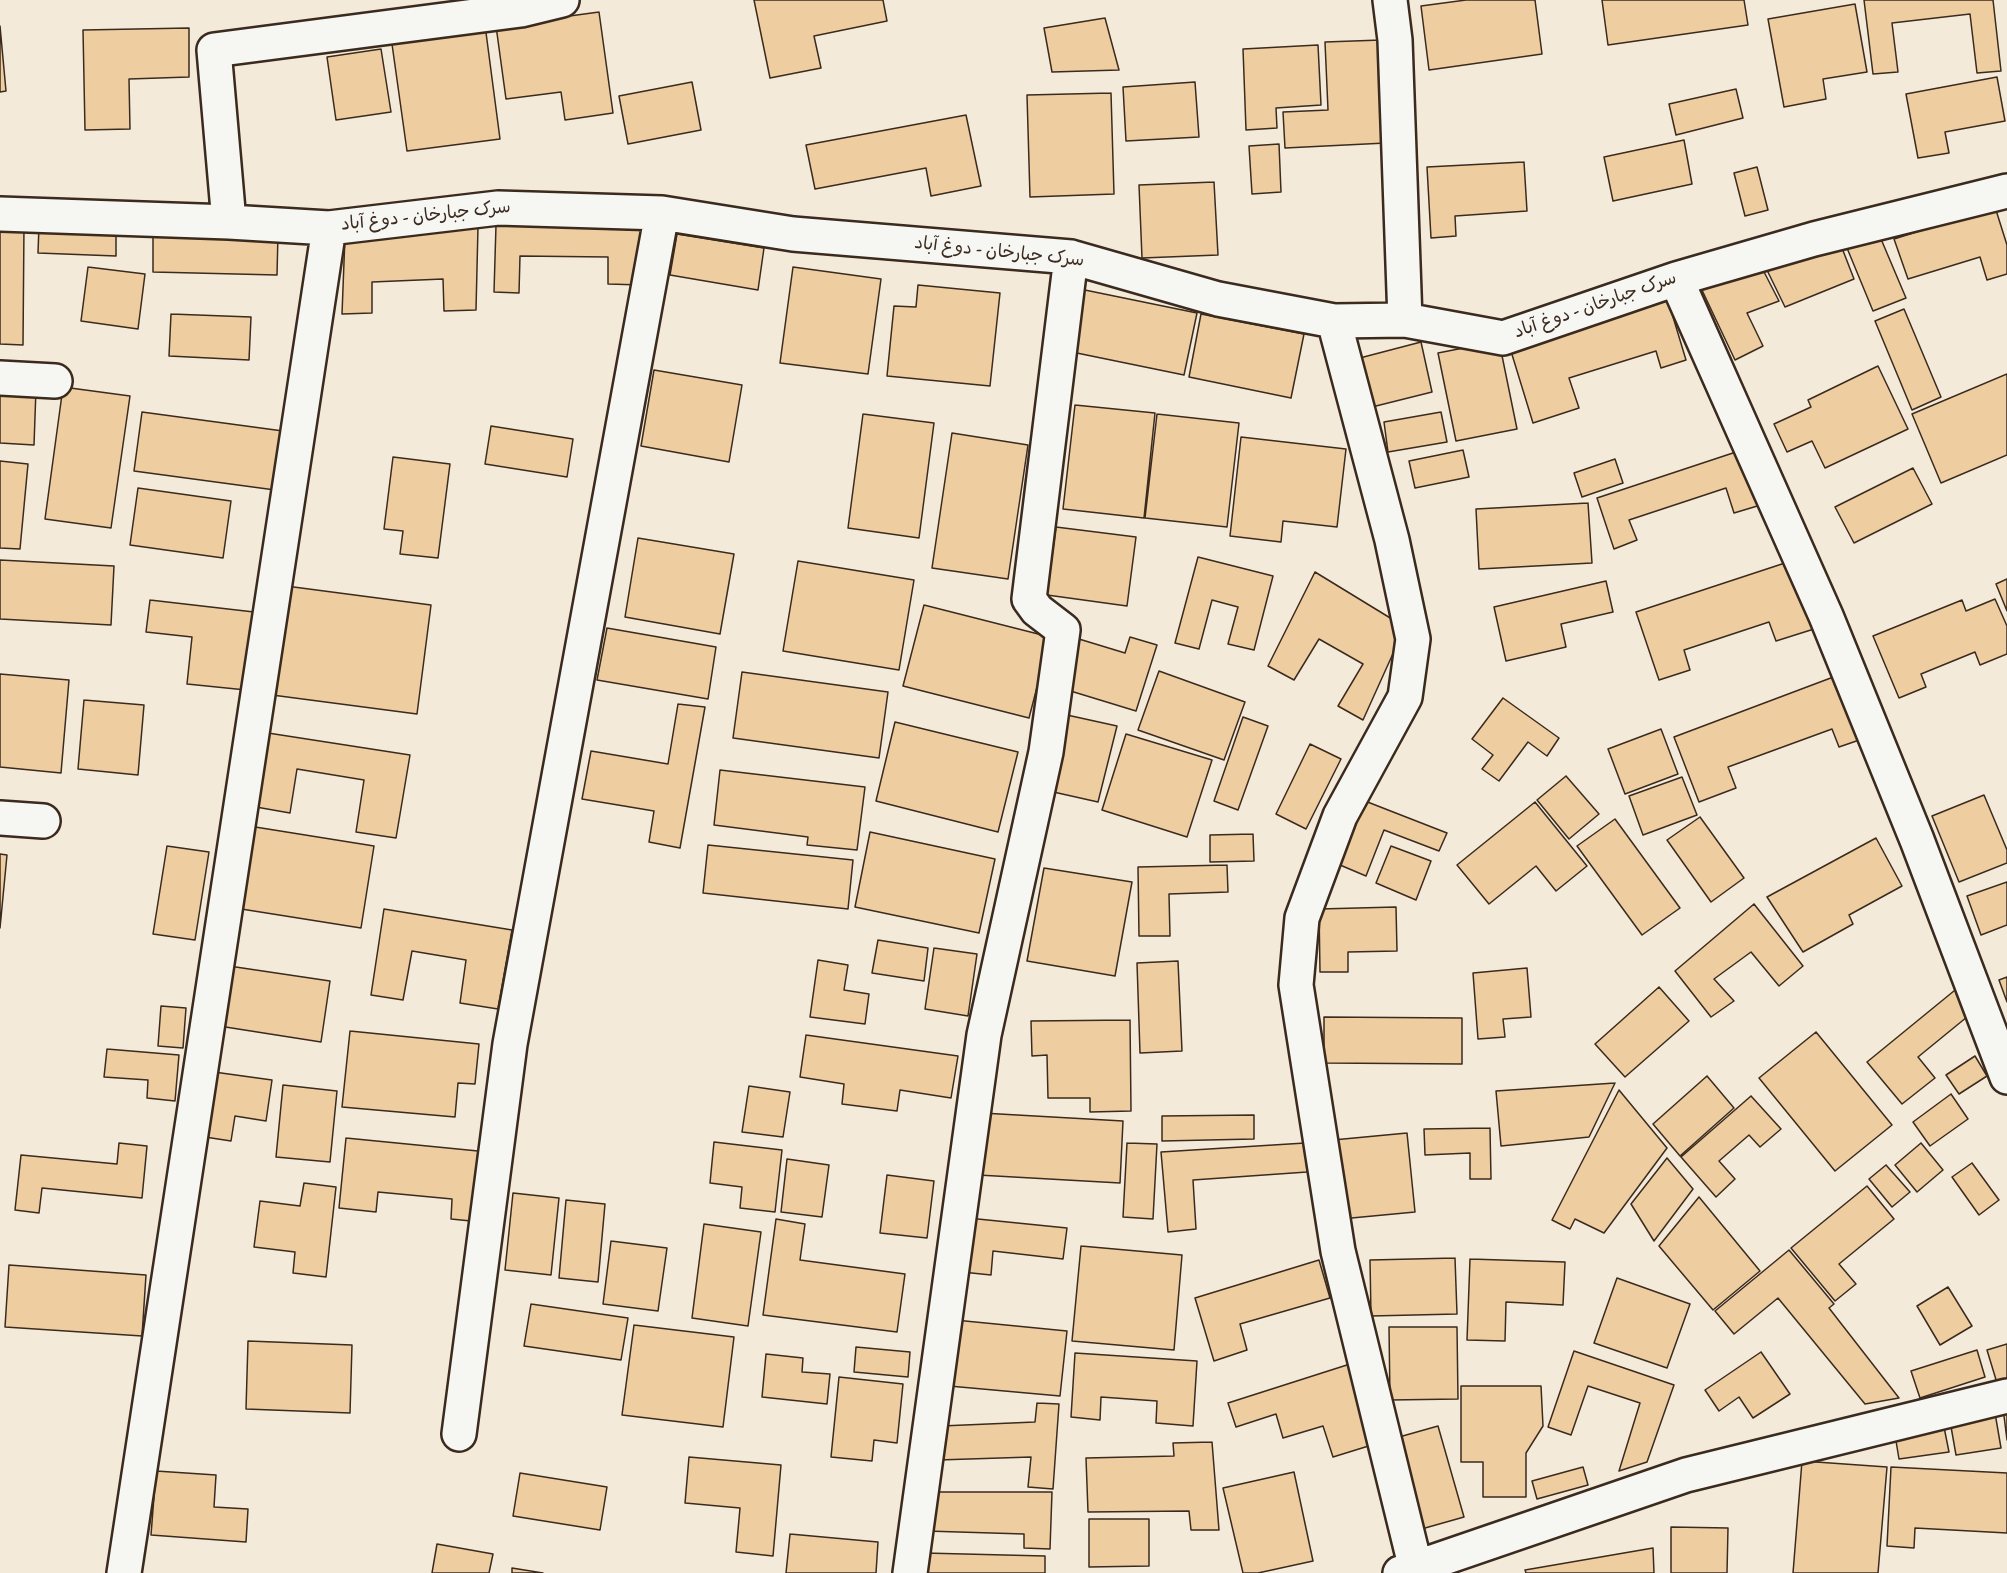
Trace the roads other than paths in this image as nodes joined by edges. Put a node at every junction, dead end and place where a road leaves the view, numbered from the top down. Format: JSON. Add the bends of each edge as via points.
{"nodes":[{"id":1,"x":562,"y":0,"type":"edge"},
{"id":2,"x":1390,"y":0,"type":"edge"},
{"id":3,"x":2007,"y":191,"type":"edge"},
{"id":4,"x":662,"y":213,"type":"junction"},
{"id":5,"x":0,"y":214,"type":"edge"},
{"id":6,"x":229,"y":222,"type":"junction"},
{"id":7,"x":329,"y":228,"type":"junction"},
{"id":8,"x":1071,"y":257,"type":"junction"},
{"id":9,"x":1676,"y":279,"type":"junction"},
{"id":10,"x":1405,"y":320,"type":"junction"},
{"id":11,"x":1334,"y":321,"type":"junction"},
{"id":12,"x":0,"y":378,"type":"edge"},
{"id":13,"x":55,"y":381,"type":"dead end"},
{"id":14,"x":0,"y":818,"type":"edge"},
{"id":15,"x":43,"y":821,"type":"dead end"},
{"id":16,"x":2007,"y":1077,"type":"edge"},
{"id":17,"x":2007,"y":1396,"type":"edge"},
{"id":18,"x":459,"y":1434,"type":"dead end"},
{"id":19,"x":1411,"y":1571,"type":"edge"},
{"id":20,"x":124,"y":1573,"type":"edge"},
{"id":21,"x":910,"y":1573,"type":"edge"}],
"edges":[{"from":1,"to":6,"type":"street","via":[[521,10],[214,50]]},
{"from":2,"to":10,"type":"street","via":[[1395,40]]},
{"from":3,"to":9,"type":"street","name":"سرک جبارخان - دوغ آباد","via":[[1814,239]]},
{"from":4,"to":7,"type":"street","name":"سرک جبارخان - دوغ آباد","via":[[498,208]]},
{"from":4,"to":8,"type":"street","name":"سرک جبارخان - دوغ آباد","via":[[793,234]]},
{"from":4,"to":18,"type":"street","via":[[510,1044]]},
{"from":5,"to":6,"type":"street","name":"سرک جبارخان - دوغ آباد"},
{"from":6,"to":7,"type":"street","name":"سرک جبارخان - دوغ آباد"},
{"from":7,"to":20,"type":"street"},
{"from":8,"to":11,"type":"street","name":"سرک جبارخان - دوغ آباد","via":[[1218,299]]},
{"from":8,"to":21,"type":"street","via":[[1029,599],[1063,630],[1046,752],[984,1035]]},
{"from":9,"to":10,"type":"street","name":"سرک جبارخان - دوغ آباد","via":[[1503,338]]},
{"from":9,"to":16,"type":"street","via":[[1826,616]]},
{"from":10,"to":11,"type":"street","name":"سرک جبارخان - دوغ آباد"},
{"from":11,"to":19,"type":"street","via":[[1392,540],[1413,639],[1405,697],[1340,816],[1302,918],[1296,985],[1338,1251]]},
{"from":12,"to":13,"type":"street"},
{"from":14,"to":15,"type":"street"},
{"from":17,"to":19,"type":"street","via":[[1686,1475]]}]}
